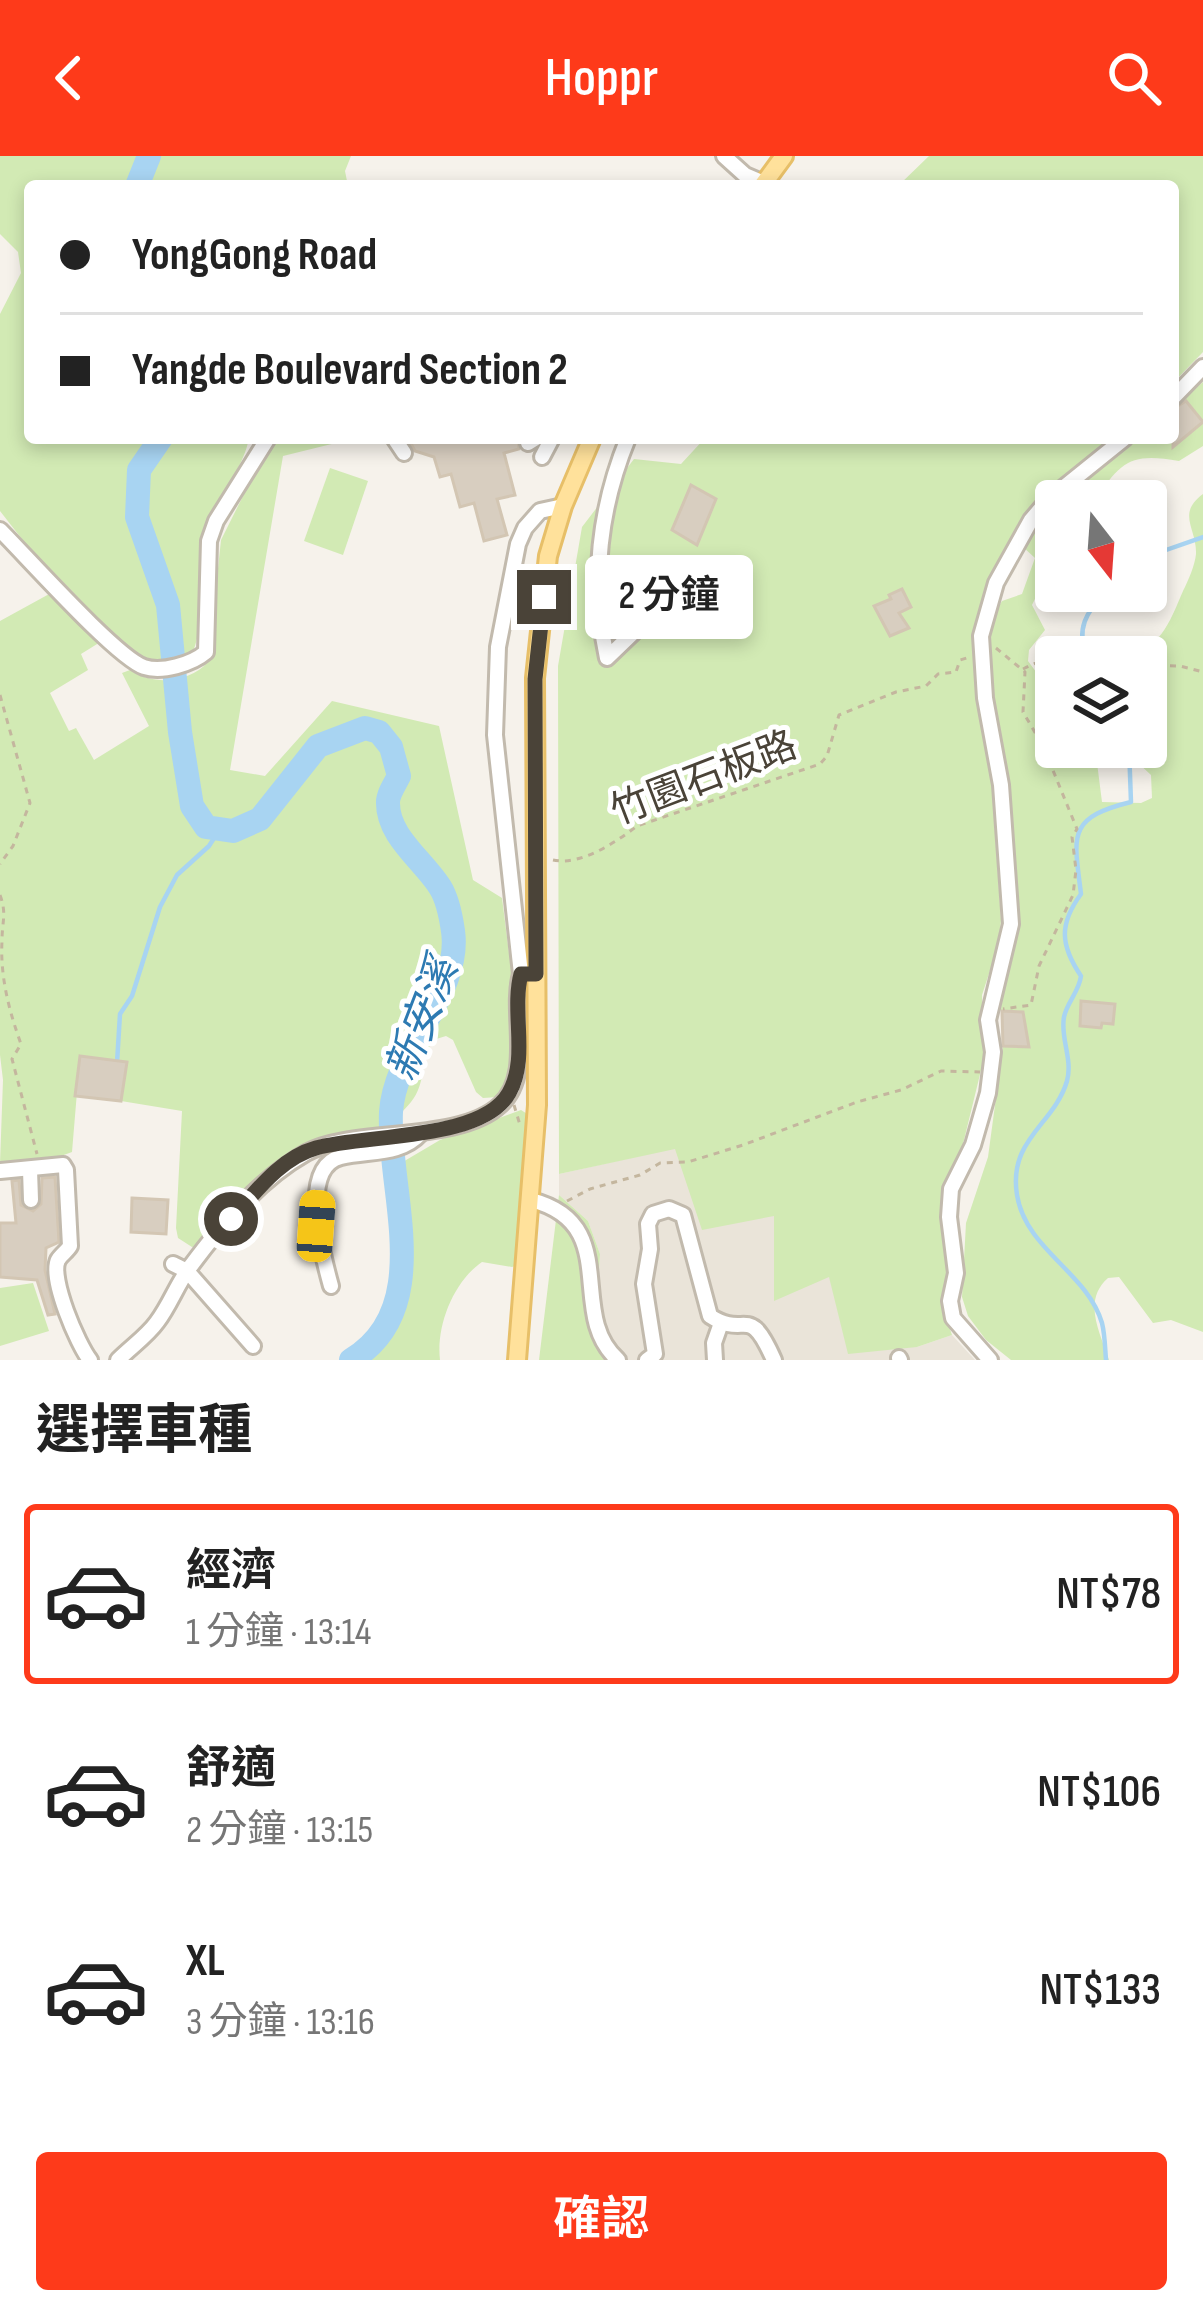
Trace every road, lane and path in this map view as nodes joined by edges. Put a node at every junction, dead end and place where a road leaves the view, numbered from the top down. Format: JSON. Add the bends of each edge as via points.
{"nodes":[{"id":1,"x":724,"y":156,"type":"edge"},
{"id":2,"x":754,"y":180,"type":"edge"},
{"id":3,"x":1203,"y":367,"type":"edge"},
{"id":4,"x":1179,"y":392,"type":"edge"},
{"id":5,"x":264,"y":444,"type":"edge"},
{"id":6,"x":398,"y":444,"type":"edge"},
{"id":7,"x":548,"y":444,"type":"edge"},
{"id":8,"x":589,"y":444,"type":"edge"},
{"id":9,"x":626,"y":444,"type":"edge"},
{"id":10,"x":1118,"y":444,"type":"edge"},
{"id":11,"x":404,"y":452,"type":"dead end"},
{"id":12,"x":542,"y":457,"type":"dead end"},
{"id":13,"x":562,"y":506,"type":"junction"},
{"id":14,"x":0,"y":530,"type":"edge"},
{"id":15,"x":685,"y":566,"type":"dead end"},
{"id":16,"x":981,"y":649,"type":"junction"},
{"id":17,"x":1035,"y":665,"type":"edge"},
{"id":18,"x":1167,"y":666,"type":"edge"},
{"id":19,"x":1021,"y":669,"type":"junction"},
{"id":20,"x":1203,"y":672,"type":"edge"},
{"id":21,"x":0,"y":695,"type":"edge"},
{"id":22,"x":551,"y":855,"type":"dead end"},
{"id":23,"x":0,"y":864,"type":"edge"},
{"id":24,"x":0,"y":895,"type":"edge"},
{"id":25,"x":528,"y":974,"type":"junction"},
{"id":26,"x":988,"y":1022,"type":"junction"},
{"id":27,"x":985,"y":1076,"type":"dead end"},
{"id":28,"x":379,"y":1145,"type":"junction"},
{"id":29,"x":35,"y":1169,"type":"junction"},
{"id":30,"x":0,"y":1171,"type":"edge"},
{"id":31,"x":31,"y":1200,"type":"dead end"},
{"id":32,"x":531,"y":1200,"type":"junction"},
{"id":33,"x":558,"y":1206,"type":"dead end"},
{"id":34,"x":180,"y":1268,"type":"junction"},
{"id":35,"x":331,"y":1286,"type":"dead end"},
{"id":36,"x":721,"y":1323,"type":"junction"},
{"id":37,"x":253,"y":1346,"type":"dead end"},
{"id":38,"x":615,"y":1359,"type":"edge"},
{"id":39,"x":90,"y":1360,"type":"edge"},
{"id":40,"x":118,"y":1360,"type":"edge"},
{"id":41,"x":517,"y":1360,"type":"edge"},
{"id":42,"x":647,"y":1360,"type":"edge"},
{"id":43,"x":715,"y":1360,"type":"edge"},
{"id":44,"x":774,"y":1360,"type":"edge"},
{"id":45,"x":990,"y":1360,"type":"edge"}],
"edges":[{"from":1,"to":2,"type":"street"},
{"from":3,"to":4,"type":"street"},
{"from":5,"to":14,"type":"street","via":[[209,542],[206,652],[196,661],[142,666]]},
{"from":6,"to":11,"type":"street"},
{"from":7,"to":12,"type":"street"},
{"from":8,"to":13,"type":"main road"},
{"from":9,"to":15,"type":"street","via":[[598,566],[607,658],[658,609]]},
{"from":10,"to":16,"type":"street","via":[[1031,520],[996,583]]},
{"from":13,"to":25,"type":"main road","via":[[548,556],[535,679]]},
{"from":13,"to":25,"type":"street","via":[[540,511],[525,528],[498,647],[495,735]]},
{"from":16,"to":19,"type":"path","via":[[995,647]]},
{"from":16,"to":22,"type":"path","name":"竹園石板路","via":[[926,686],[838,715],[820,764],[637,826],[578,860],[556,863]]},
{"from":16,"to":26,"type":"street","via":[[1011,924]]},
{"from":17,"to":19,"type":"path"},
{"from":18,"to":20,"type":"path"},
{"from":19,"to":26,"type":"path","via":[[1023,712],[1076,818],[1076,870],[1031,1005],[998,1010]]},
{"from":21,"to":23,"type":"path","via":[[30,803]]},
{"from":24,"to":29,"type":"path","via":[[8,916],[1,937],[7,1006],[21,1043],[12,1059]]},
{"from":25,"to":28,"type":"street","via":[[516,992],[518,1072],[510,1092],[486,1115]]},
{"from":25,"to":32,"type":"main road","via":[[537,1105]]},
{"from":26,"to":45,"type":"street","via":[[988,1093],[951,1189],[950,1301],[953,1318]]},
{"from":27,"to":33,"type":"path","via":[[940,1071],[743,1145],[660,1162]]},
{"from":28,"to":34,"type":"street","via":[[312,1149],[272,1174]]},
{"from":28,"to":35,"type":"street","via":[[337,1157],[322,1172],[316,1226]]},
{"from":29,"to":30,"type":"street"},
{"from":29,"to":31,"type":"street"},
{"from":29,"to":39,"type":"street","via":[[66,1170],[70,1246],[57,1271]]},
{"from":32,"to":38,"type":"street","via":[[570,1219],[584,1238],[592,1306]]},
{"from":32,"to":41,"type":"main road"},
{"from":34,"to":37,"type":"street"},
{"from":34,"to":40,"type":"street","via":[[155,1326]]},
{"from":36,"to":42,"type":"street","via":[[710,1316],[682,1215],[653,1214],[644,1284],[655,1354]]},
{"from":36,"to":43,"type":"street"},
{"from":36,"to":44,"type":"street","via":[[761,1331]]}]}
